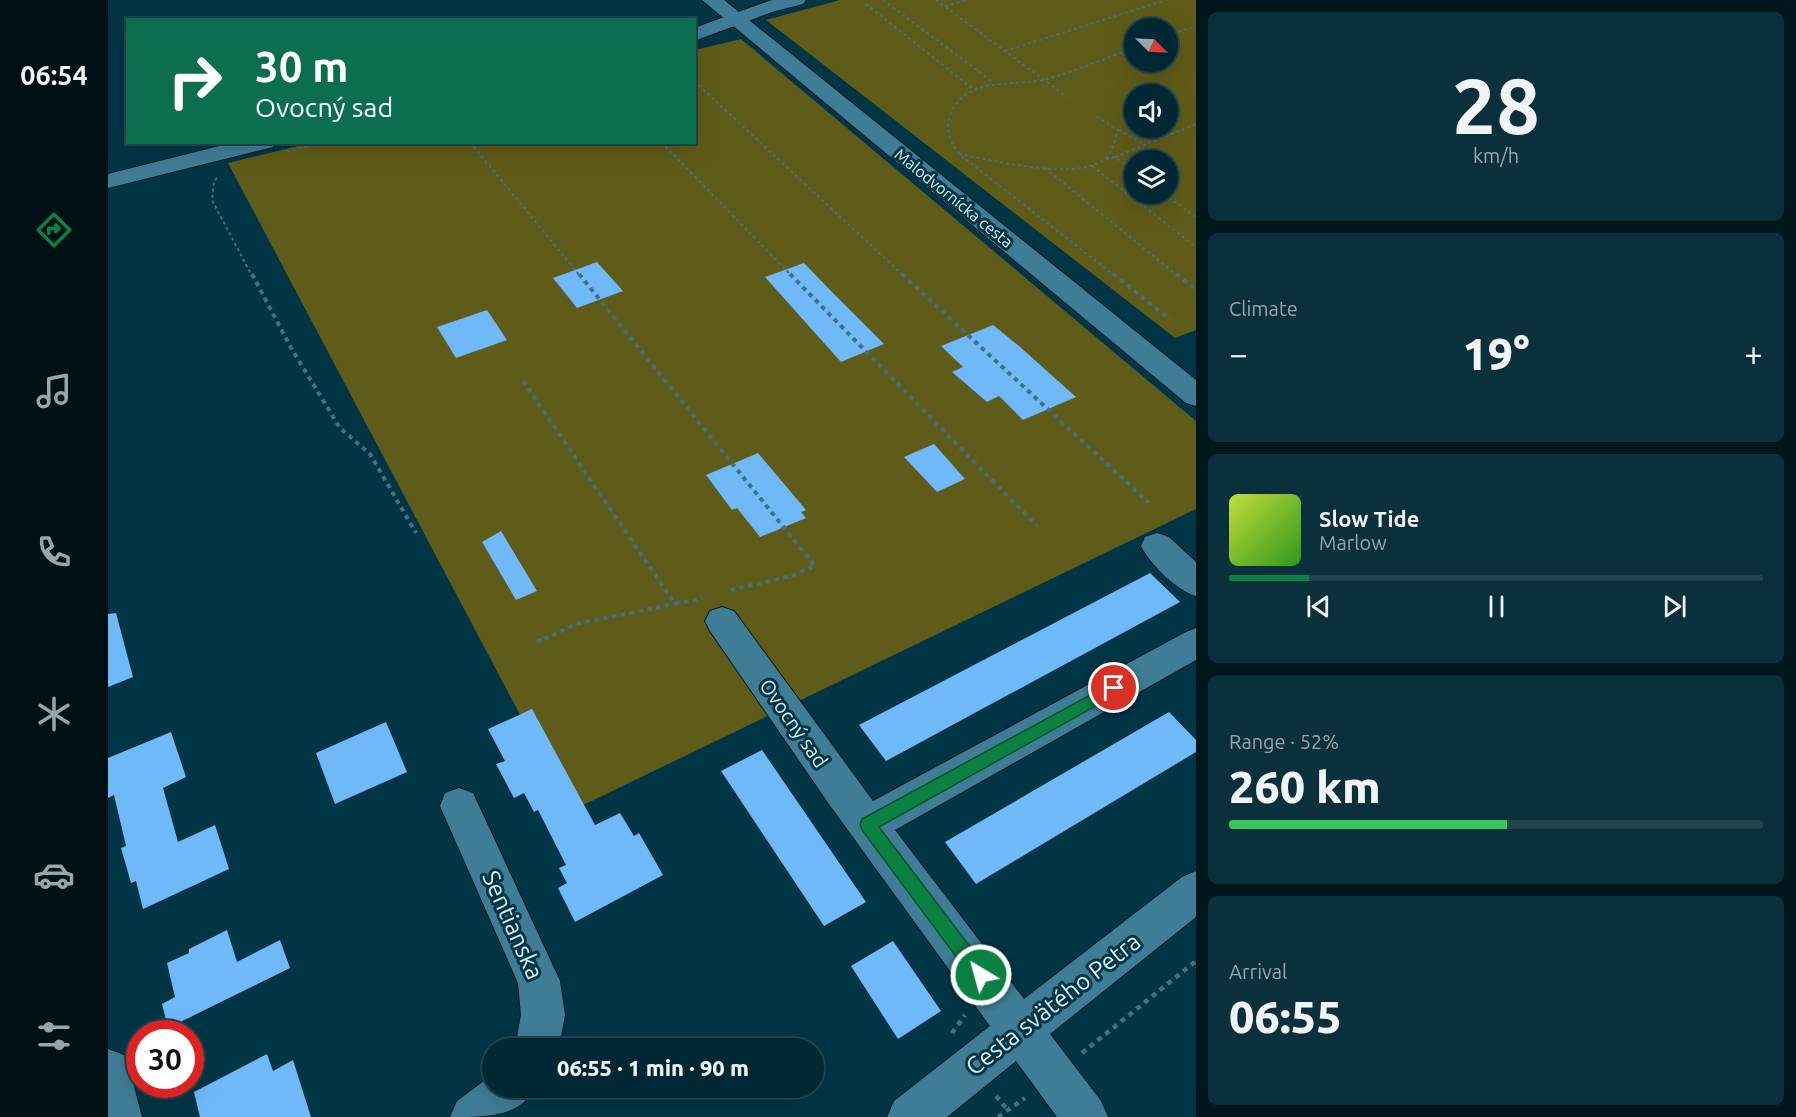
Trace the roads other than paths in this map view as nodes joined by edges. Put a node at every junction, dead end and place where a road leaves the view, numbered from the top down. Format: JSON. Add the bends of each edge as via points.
{"nodes":[{"id":1,"x":712,"y":0,"type":"edge"},
{"id":2,"x":796,"y":0,"type":"edge"},
{"id":3,"x":734,"y":10,"type":"edge"},
{"id":4,"x":696,"y":34,"type":"edge"},
{"id":5,"x":276,"y":147,"type":"edge"},
{"id":6,"x":108,"y":181,"type":"edge"},
{"id":7,"x":1196,"y":396,"type":"edge"},
{"id":8,"x":1157,"y":546,"type":"dead end"},
{"id":9,"x":1196,"y":583,"type":"edge"},
{"id":10,"x":718,"y":603,"type":"road end"},
{"id":11,"x":1196,"y":643,"type":"edge"},
{"id":12,"x":459,"y":806,"type":"dead end"},
{"id":13,"x":868,"y":825,"type":"junction"},
{"id":14,"x":1196,"y":891,"type":"edge"},
{"id":15,"x":1022,"y":1030,"type":"junction"},
{"id":16,"x":541,"y":1038,"type":"edge"},
{"id":17,"x":108,"y":1071,"type":"edge"},
{"id":18,"x":499,"y":1098,"type":"edge"},
{"id":19,"x":118,"y":1117,"type":"edge"},
{"id":20,"x":473,"y":1117,"type":"edge"},
{"id":21,"x":910,"y":1117,"type":"edge"},
{"id":22,"x":1085,"y":1117,"type":"edge"}],
"edges":[{"from":1,"to":3,"type":"street","name":"Malodvornícka cesta"},
{"from":2,"to":3,"type":"street"},
{"from":3,"to":4,"type":"street"},
{"from":3,"to":7,"type":"street","name":"Malodvornícka cesta"},
{"from":5,"to":6,"type":"street"},
{"from":8,"to":9,"type":"street"},
{"from":10,"to":13,"type":"street","name":"Ovocný sad"},
{"from":11,"to":13,"type":"street"},
{"from":12,"to":16,"type":"street","name":"Sentianska","via":[[539,981],[544,1004]]},
{"from":13,"to":15,"type":"street","name":"Ovocný sad"},
{"from":14,"to":15,"type":"street","name":"Cesta svätého Petra"},
{"from":15,"to":21,"type":"street","name":"Cesta svätého Petra"},
{"from":15,"to":22,"type":"street","name":"Ovocný sad"},
{"from":17,"to":19,"type":"street"},
{"from":18,"to":20,"type":"street"}]}
